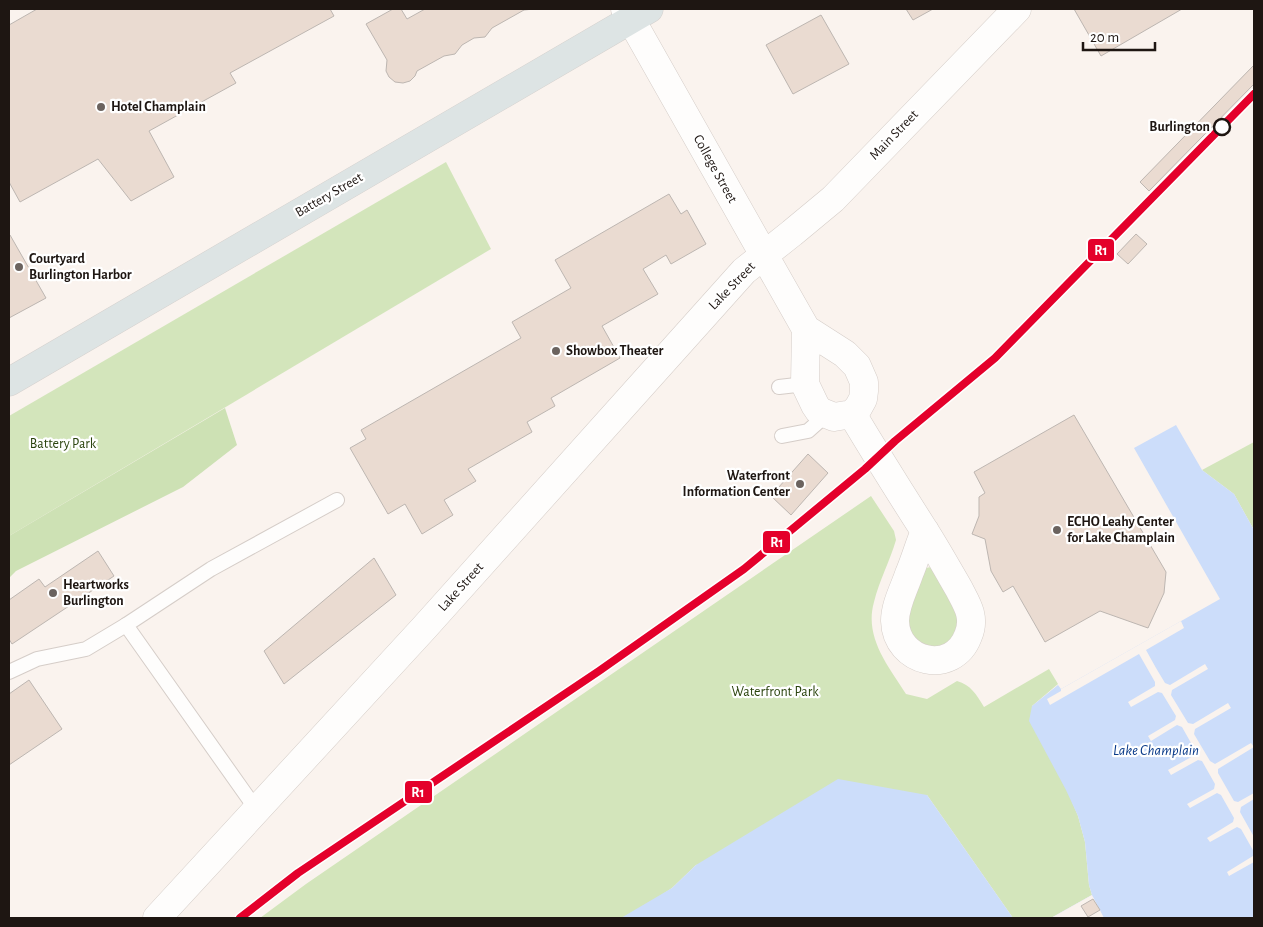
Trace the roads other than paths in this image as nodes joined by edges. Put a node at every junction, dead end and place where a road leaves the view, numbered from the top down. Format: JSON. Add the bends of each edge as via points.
{"nodes":[{"id":1,"x":1017,"y":9,"type":"edge"},
{"id":2,"x":635,"y":12,"type":"edge"},
{"id":3,"x":764,"y":255,"type":"junction"},
{"id":4,"x":806,"y":329,"type":"junction"},
{"id":5,"x":9,"y":382,"type":"edge"},
{"id":6,"x":805,"y":384,"type":"junction"},
{"id":7,"x":778,"y":387,"type":"dead end"},
{"id":8,"x":839,"y":414,"type":"junction"},
{"id":9,"x":782,"y":436,"type":"dead end"},
{"id":10,"x":337,"y":500,"type":"dead end"},
{"id":11,"x":924,"y":531,"type":"dead end"},
{"id":12,"x":126,"y":625,"type":"junction"},
{"id":13,"x":9,"y":672,"type":"edge"},
{"id":14,"x":256,"y":809,"type":"junction"},
{"id":15,"x":157,"y":918,"type":"edge"}],
"edges":[{"from":1,"to":3,"type":"street","name":"Main Street","via":[[833,199]]},
{"from":2,"to":3,"type":"street","name":"College Street"},
{"from":2,"to":5,"type":"main road","name":"Battery Street"},
{"from":3,"to":4,"type":"street","name":"College Street"},
{"from":3,"to":14,"type":"street","name":"Lake Street","via":[[744,271],[424,628]]},
{"from":4,"to":6,"type":"street"},
{"from":4,"to":8,"type":"street","name":"College Street","via":[[845,354],[857,366],[864,382],[863,399],[858,408]]},
{"from":6,"to":7,"type":"lane"},
{"from":6,"to":8,"type":"street","via":[[819,411]]},
{"from":8,"to":9,"type":"lane","via":[[808,431]]},
{"from":8,"to":11,"type":"street"},
{"from":10,"to":12,"type":"lane","via":[[211,570]]},
{"from":12,"to":13,"type":"lane","via":[[86,649],[37,660]]},
{"from":12,"to":14,"type":"lane"},
{"from":14,"to":15,"type":"street","name":"Lake Street"}]}
